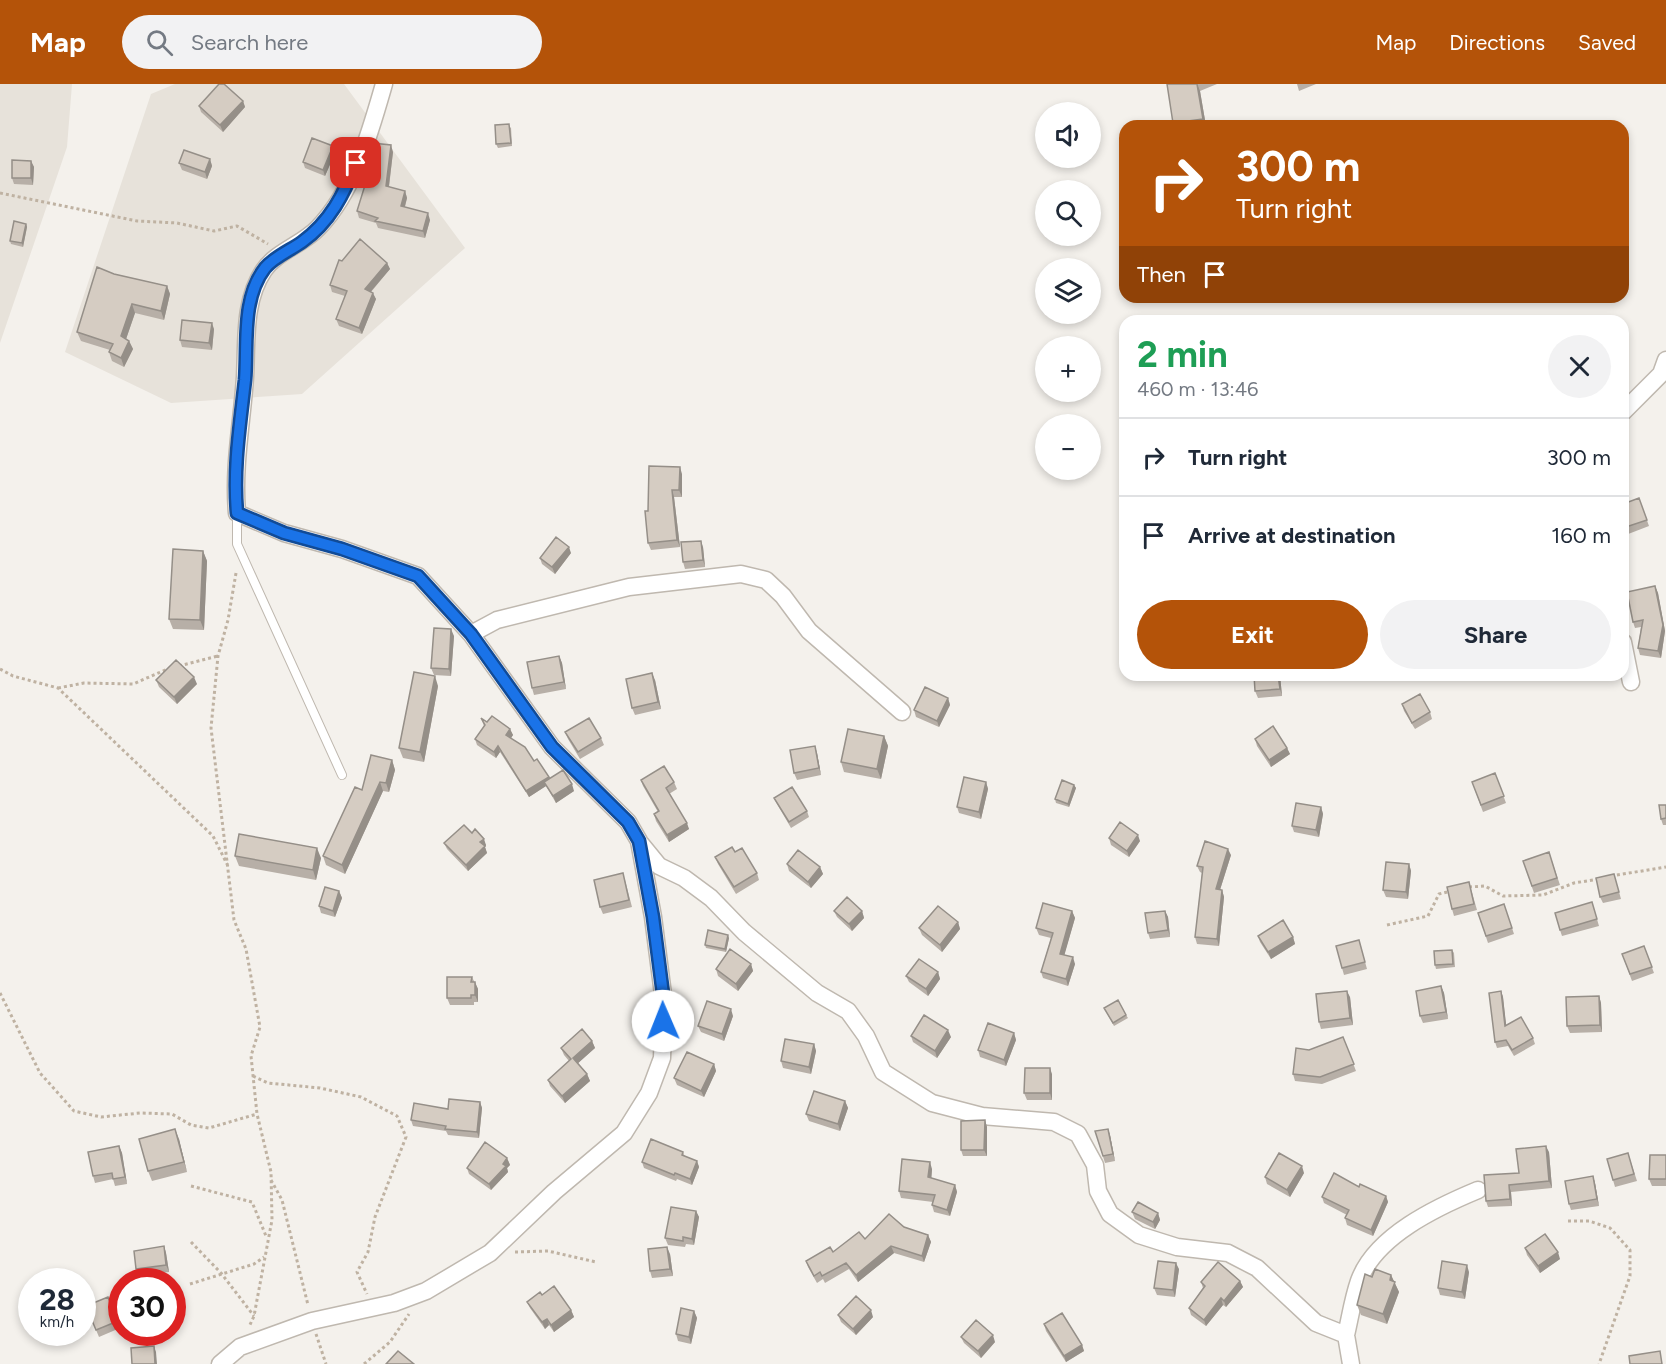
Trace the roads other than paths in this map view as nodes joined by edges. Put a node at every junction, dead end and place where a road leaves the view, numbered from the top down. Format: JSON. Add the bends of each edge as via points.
{"nodes":[{"id":1,"x":384,"y":84,"type":"edge"},
{"id":2,"x":1666,"y":360,"type":"edge"},
{"id":3,"x":1629,"y":406,"type":"edge"},
{"id":4,"x":237,"y":513,"type":"junction"},
{"id":5,"x":471,"y":634,"type":"junction"},
{"id":6,"x":1629,"y":672,"type":"edge"},
{"id":7,"x":1631,"y":682,"type":"dead end"},
{"id":8,"x":902,"y":712,"type":"dead end"},
{"id":9,"x":342,"y":775,"type":"dead end"},
{"id":10,"x":639,"y":841,"type":"junction"},
{"id":11,"x":1478,"y":1190,"type":"dead end"},
{"id":12,"x":1346,"y":1335,"type":"junction"},
{"id":13,"x":219,"y":1364,"type":"edge"},
{"id":14,"x":1351,"y":1364,"type":"edge"}],
"edges":[{"from":1,"to":4,"type":"street","via":[[343,195],[317,229],[263,270],[247,321],[234,481]]},
{"from":2,"to":3,"type":"street","via":[[1661,374]]},
{"from":4,"to":5,"type":"street","via":[[284,533],[418,576]]},
{"from":4,"to":9,"type":"lane","via":[[237,544]]},
{"from":5,"to":8,"type":"street","via":[[497,620],[629,587],[741,574],[766,580],[809,631]]},
{"from":5,"to":10,"type":"street","via":[[552,747],[628,822]]},
{"from":6,"to":7,"type":"street"},
{"from":10,"to":12,"type":"street","via":[[659,866],[711,898],[744,932],[817,993],[848,1011],[866,1036],[883,1072],[932,1103],[982,1116],[1054,1122],[1078,1134],[1095,1165],[1098,1191],[1110,1215],[1138,1235],[1177,1247],[1228,1253],[1257,1268],[1316,1323]]},
{"from":10,"to":13,"type":"street","via":[[664,1002],[662,1058],[649,1093],[624,1133],[490,1253],[426,1291],[312,1321],[240,1347]]},
{"from":11,"to":12,"type":"street","via":[[1435,1208],[1375,1255],[1359,1279]]},
{"from":12,"to":14,"type":"street"}]}
